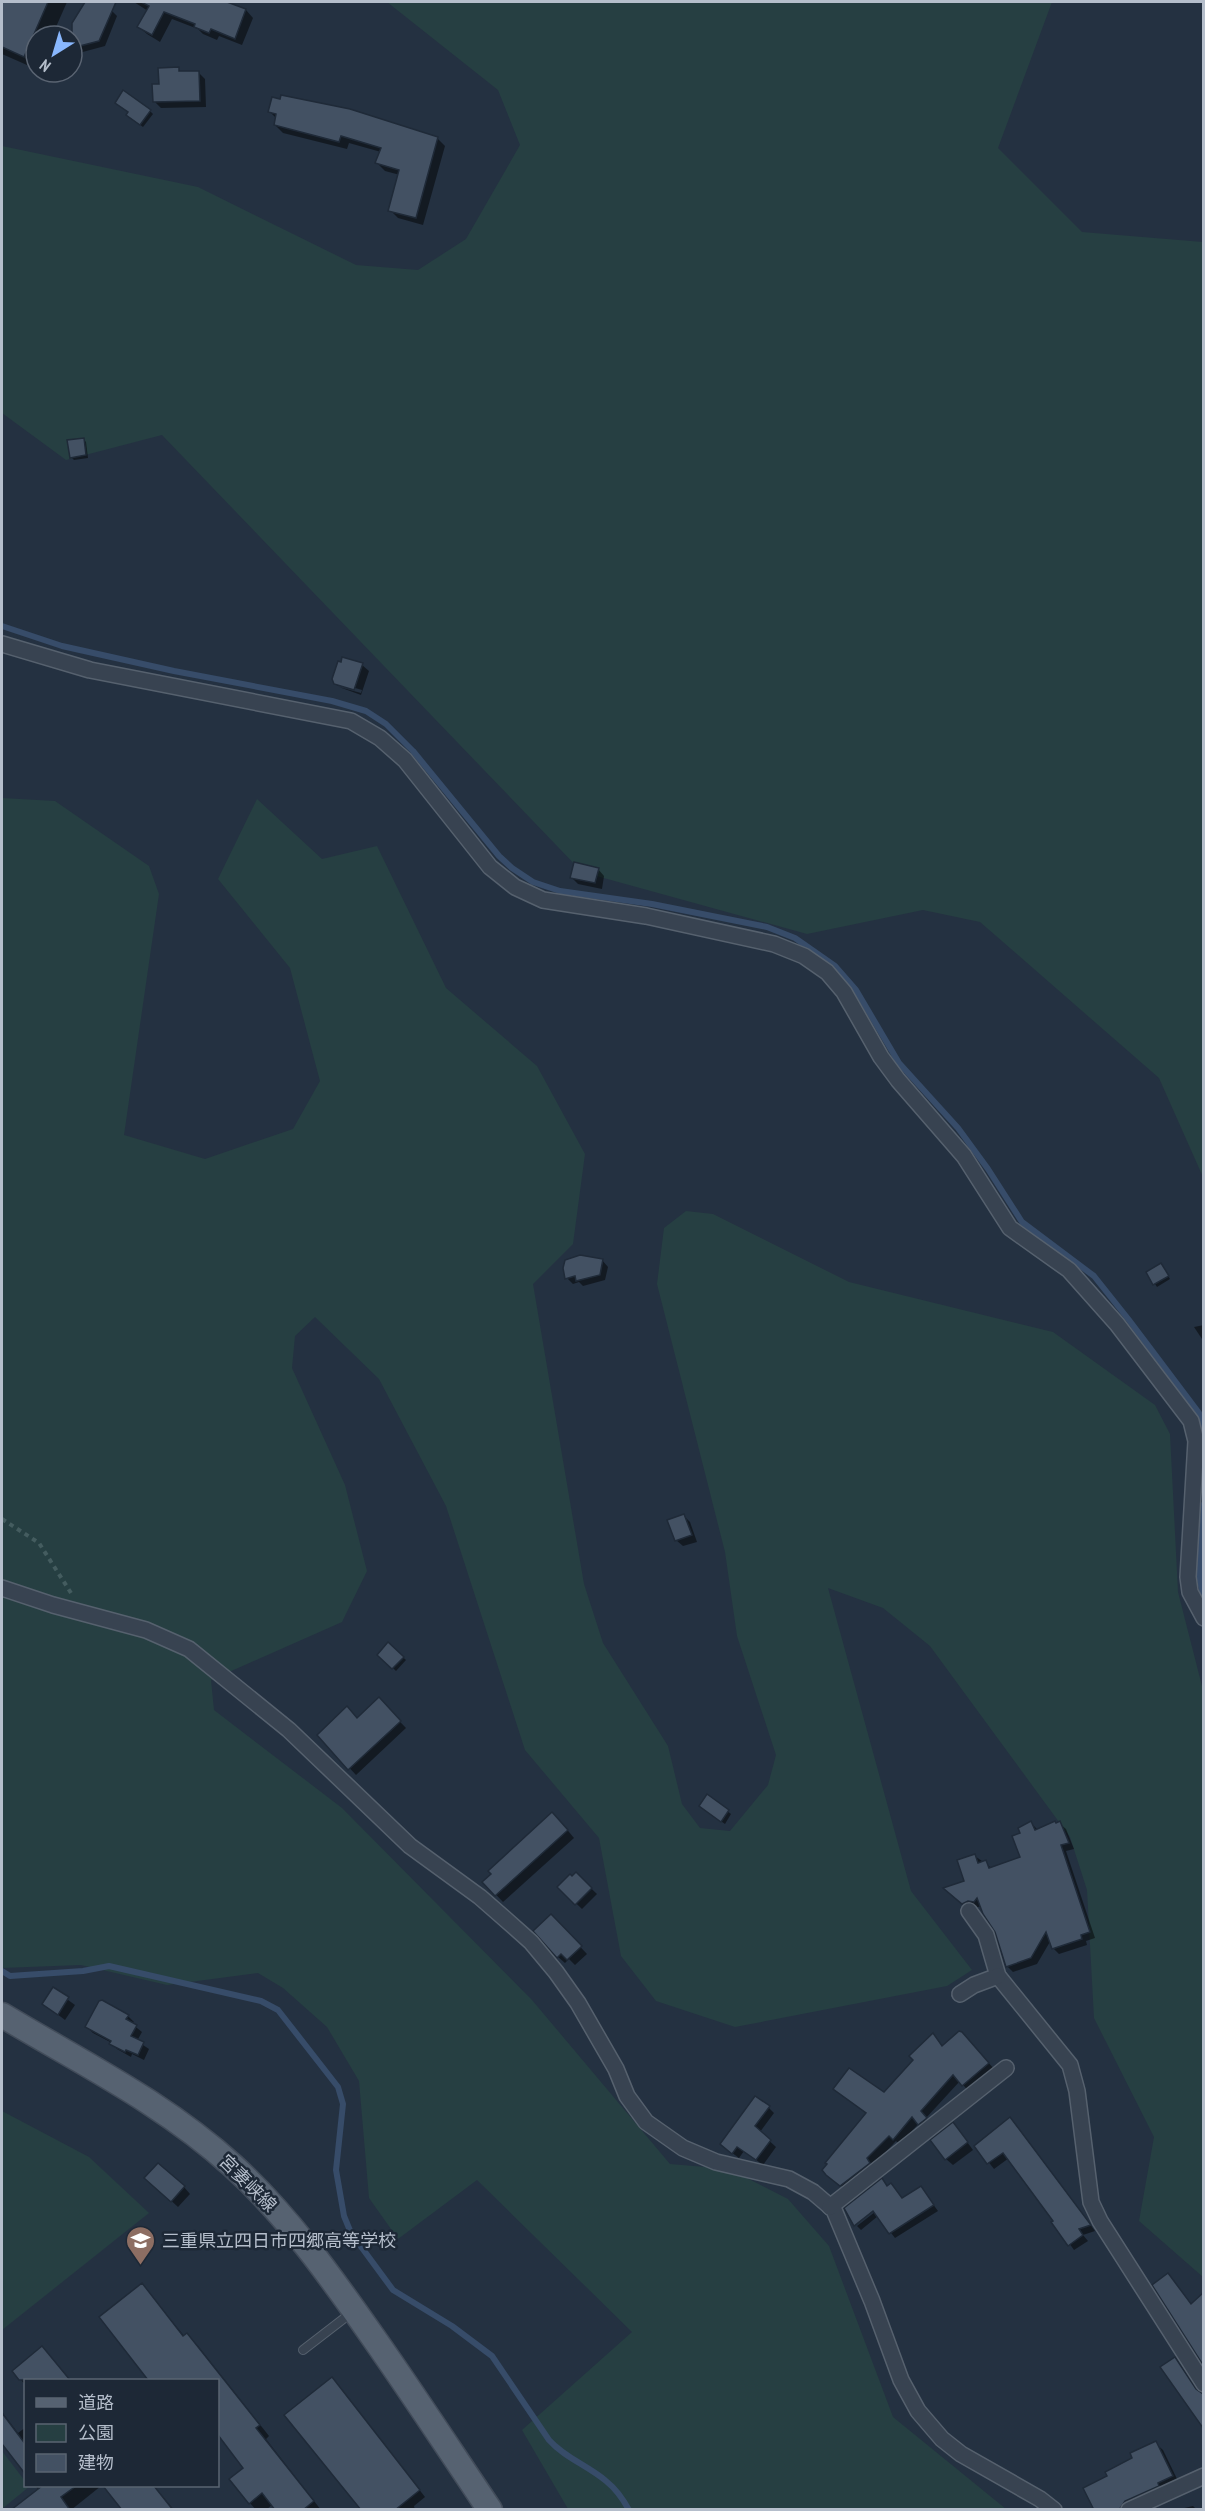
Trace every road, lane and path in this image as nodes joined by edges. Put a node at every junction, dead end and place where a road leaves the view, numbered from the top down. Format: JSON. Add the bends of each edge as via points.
{"nodes":[{"id":1,"x":2,"y":644,"type":"edge"},
{"id":2,"x":2,"y":1519,"type":"edge"},
{"id":3,"x":2,"y":1588,"type":"edge"},
{"id":4,"x":83,"y":1612,"type":"junction"},
{"id":5,"x":1203,"y":1618,"type":"edge"},
{"id":6,"x":969,"y":1911,"type":"dead end"},
{"id":7,"x":998,"y":1976,"type":"junction"},
{"id":8,"x":960,"y":1994,"type":"dead end"},
{"id":9,"x":2,"y":2015,"type":"edge"},
{"id":10,"x":1006,"y":2068,"type":"dead end"},
{"id":11,"x":830,"y":2207,"type":"junction"},
{"id":12,"x":355,"y":2311,"type":"junction"},
{"id":13,"x":303,"y":2350,"type":"dead end"},
{"id":14,"x":1203,"y":2384,"type":"edge"},
{"id":15,"x":1203,"y":2476,"type":"edge"},
{"id":16,"x":490,"y":2510,"type":"edge"},
{"id":17,"x":1054,"y":2510,"type":"edge"},
{"id":18,"x":1129,"y":2510,"type":"edge"}],
"edges":[{"from":1,"to":5,"type":"street","via":[[90,670],[351,721],[393,748],[490,867],[526,894],[774,944],[804,956],[827,972],[844,992],[881,1057],[964,1156],[1010,1228],[1069,1270],[1117,1324],[1191,1421],[1196,1441],[1188,1577],[1190,1592]]},
{"from":2,"to":4,"type":"path","via":[[39,1543]]},
{"from":3,"to":4,"type":"street"},
{"from":4,"to":11,"type":"street","via":[[146,1630],[189,1648],[289,1730],[410,1846],[480,1897],[531,1942],[578,2003],[627,2096],[646,2122],[683,2148],[716,2162],[789,2179]]},
{"from":6,"to":7,"type":"street","via":[[986,1935]]},
{"from":7,"to":8,"type":"street"},
{"from":7,"to":14,"type":"street","via":[[1070,2065],[1091,2202]]},
{"from":9,"to":12,"type":"main road","name":"宮妻峡線","via":[[101,2072],[234,2166],[306,2244]]},
{"from":10,"to":11,"type":"street"},
{"from":11,"to":17,"type":"street","via":[[918,2411],[961,2454]]},
{"from":12,"to":13,"type":"lane"},
{"from":12,"to":16,"type":"main road","name":"宮妻峡線"},
{"from":15,"to":18,"type":"street"}]}
